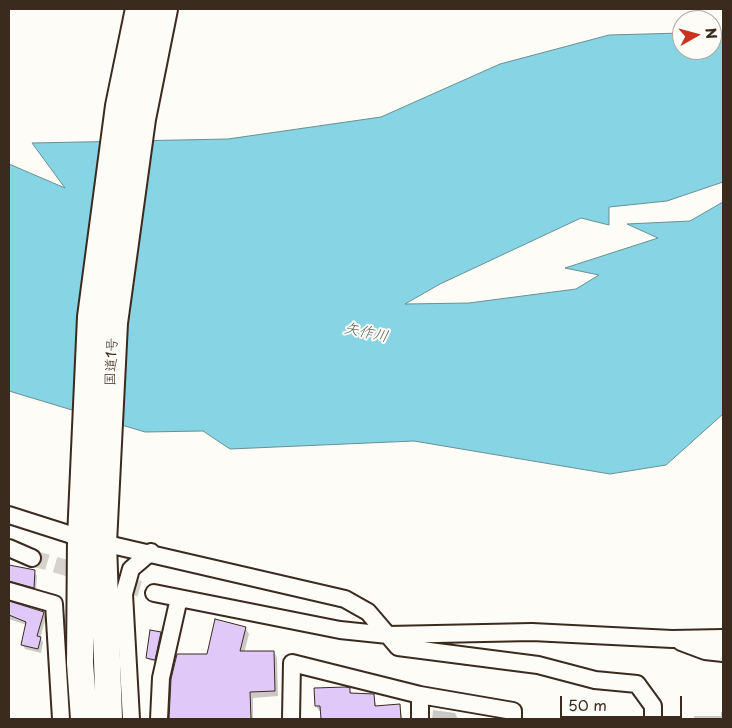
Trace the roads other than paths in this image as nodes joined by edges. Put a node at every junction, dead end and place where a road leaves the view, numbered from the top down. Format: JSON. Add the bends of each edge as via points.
{"nodes":[{"id":1,"x":139,"y":9,"type":"edge"},
{"id":2,"x":164,"y":9,"type":"edge"},
{"id":3,"x":94,"y":506,"type":"junction"},
{"id":4,"x":9,"y":516,"type":"edge"},
{"id":5,"x":92,"y":540,"type":"junction"},
{"id":6,"x":9,"y":548,"type":"edge"},
{"id":7,"x":151,"y":552,"type":"junction"},
{"id":8,"x":32,"y":558,"type":"tunnel mouth"},
{"id":9,"x":9,"y":591,"type":"edge"},
{"id":10,"x":154,"y":592,"type":"tunnel mouth"},
{"id":11,"x":180,"y":598,"type":"junction"},
{"id":12,"x":388,"y":635,"type":"junction"},
{"id":13,"x":723,"y":638,"type":"edge"},
{"id":14,"x":672,"y":639,"type":"junction"},
{"id":15,"x":723,"y":654,"type":"edge"},
{"id":16,"x":107,"y":678,"type":"junction"},
{"id":17,"x":82,"y":688,"type":"junction"},
{"id":18,"x":420,"y":696,"type":"junction"},
{"id":19,"x":60,"y":713,"type":"edge"},
{"id":20,"x":84,"y":719,"type":"edge"},
{"id":21,"x":109,"y":719,"type":"edge"},
{"id":22,"x":130,"y":719,"type":"edge"},
{"id":23,"x":159,"y":719,"type":"edge"},
{"id":24,"x":291,"y":719,"type":"edge"},
{"id":25,"x":420,"y":719,"type":"edge"},
{"id":26,"x":513,"y":719,"type":"edge"},
{"id":27,"x":653,"y":719,"type":"edge"}],
"edges":[{"from":1,"to":3,"type":"highway","name":"国道1号","via":[[119,106],[91,317]]},
{"from":2,"to":3,"type":"highway","name":"国道1号","via":[[142,119],[114,323]]},
{"from":3,"to":5,"type":"highway","name":"国道1号"},
{"from":4,"to":5,"type":"street"},
{"from":5,"to":7,"type":"street"},
{"from":5,"to":16,"type":"highway","name":"国道1号"},
{"from":5,"to":17,"type":"highway","name":"国道1号"},
{"from":6,"to":8,"type":"street"},
{"from":7,"to":12,"type":"street","via":[[345,599],[368,612]]},
{"from":7,"to":22,"type":"street","via":[[131,569],[124,594]]},
{"from":9,"to":19,"type":"street","via":[[54,604]]},
{"from":10,"to":11,"type":"street"},
{"from":11,"to":12,"type":"street","via":[[340,630]]},
{"from":11,"to":23,"type":"street","via":[[161,678]]},
{"from":12,"to":14,"type":"street","via":[[532,632]]},
{"from":12,"to":27,"type":"street","via":[[398,647],[538,665],[595,680],[637,684],[653,706]]},
{"from":13,"to":14,"type":"street"},
{"from":14,"to":15,"type":"street"},
{"from":16,"to":21,"type":"highway","name":"国道1号"},
{"from":16,"to":22,"type":"street","via":[[122,698]]},
{"from":17,"to":19,"type":"street"},
{"from":17,"to":20,"type":"highway","name":"国道1号"},
{"from":18,"to":24,"type":"street","via":[[292,664]]},
{"from":18,"to":25,"type":"street"},
{"from":18,"to":26,"type":"street","via":[[513,710]]}]}
